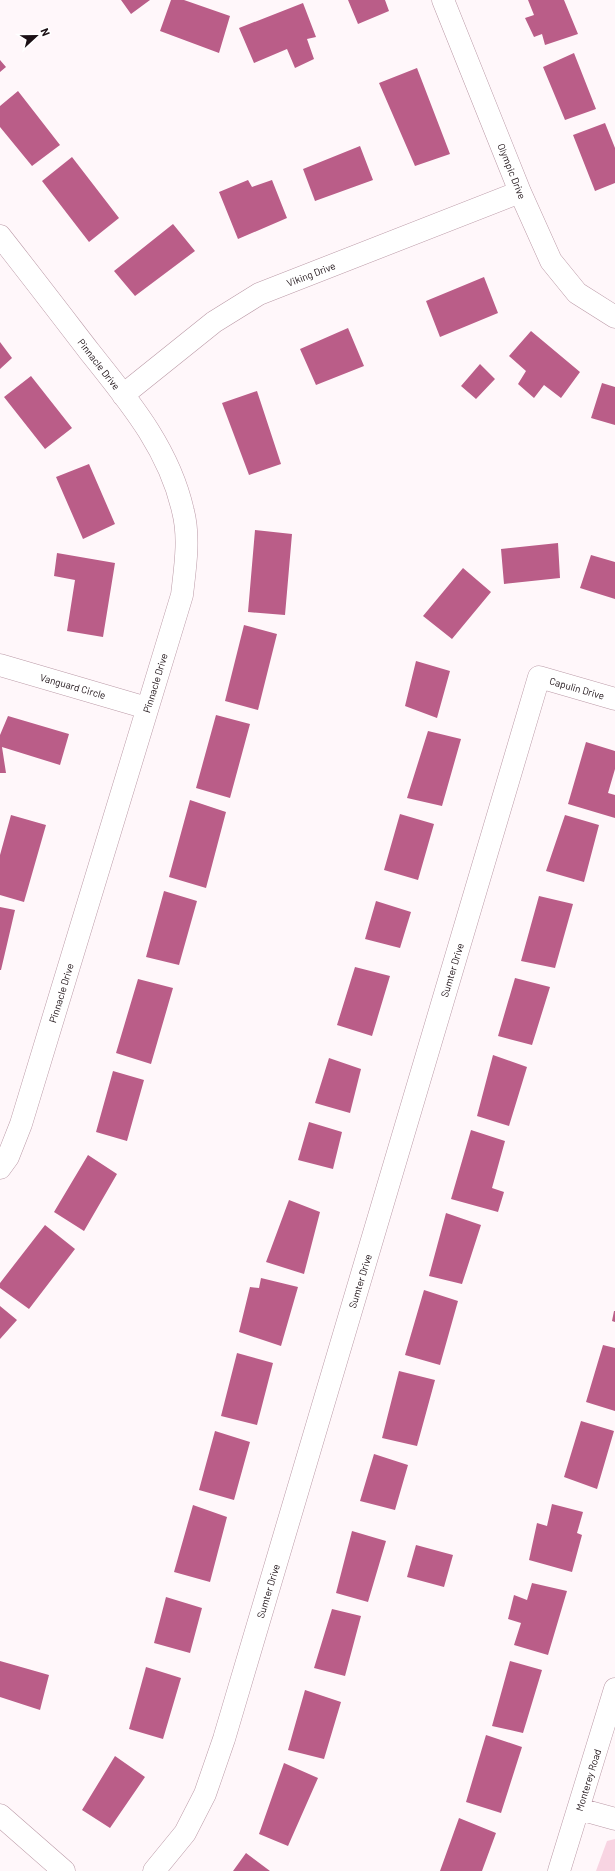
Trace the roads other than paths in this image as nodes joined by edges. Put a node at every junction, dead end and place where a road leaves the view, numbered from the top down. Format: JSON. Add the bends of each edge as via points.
{"nodes":[{"id":1,"x":443,"y":0,"type":"edge"},
{"id":2,"x":520,"y":192,"type":"junction"},
{"id":3,"x":0,"y":236,"type":"edge"},
{"id":4,"x":615,"y":317,"type":"edge"},
{"id":5,"x":124,"y":395,"type":"junction"},
{"id":6,"x":0,"y":665,"type":"edge"},
{"id":7,"x":539,"y":677,"type":"joint"},
{"id":8,"x":615,"y":699,"type":"edge"},
{"id":9,"x":147,"y":708,"type":"junction"},
{"id":10,"x":0,"y":1168,"type":"edge"},
{"id":11,"x":615,"y":1689,"type":"edge"},
{"id":12,"x":579,"y":1809,"type":"junction"},
{"id":13,"x":0,"y":1815,"type":"edge"},
{"id":14,"x":615,"y":1819,"type":"edge"},
{"id":15,"x":64,"y":1871,"type":"edge"},
{"id":16,"x":154,"y":1871,"type":"edge"},
{"id":17,"x":559,"y":1871,"type":"edge"}],
"edges":[{"from":1,"to":2,"type":"street","name":"Olympic Drive"},
{"from":2,"to":4,"type":"street","name":"Olympic Drive","via":[[551,261],[577,293]]},
{"from":2,"to":5,"type":"street","name":"Viking Drive","via":[[259,294],[214,322]]},
{"from":3,"to":5,"type":"street","name":"Pinnacle Drive"},
{"from":5,"to":9,"type":"street","name":"Pinnacle Drive","via":[[156,440],[174,476],[184,512],[186,540],[182,595]]},
{"from":6,"to":9,"type":"street","name":"Vanguard Circle"},
{"from":7,"to":8,"type":"street","name":"Capulin Drive"},
{"from":7,"to":16,"type":"street","name":"Sumter Drive","via":[[224,1739],[205,1794],[185,1833]]},
{"from":9,"to":10,"type":"street","name":"Pinnacle Drive","via":[[21,1124],[8,1157]]},
{"from":11,"to":12,"type":"street","name":"Monterey Road"},
{"from":12,"to":14,"type":"street"},
{"from":12,"to":17,"type":"street","name":"Monterey Road"},
{"from":13,"to":15,"type":"street"}]}
